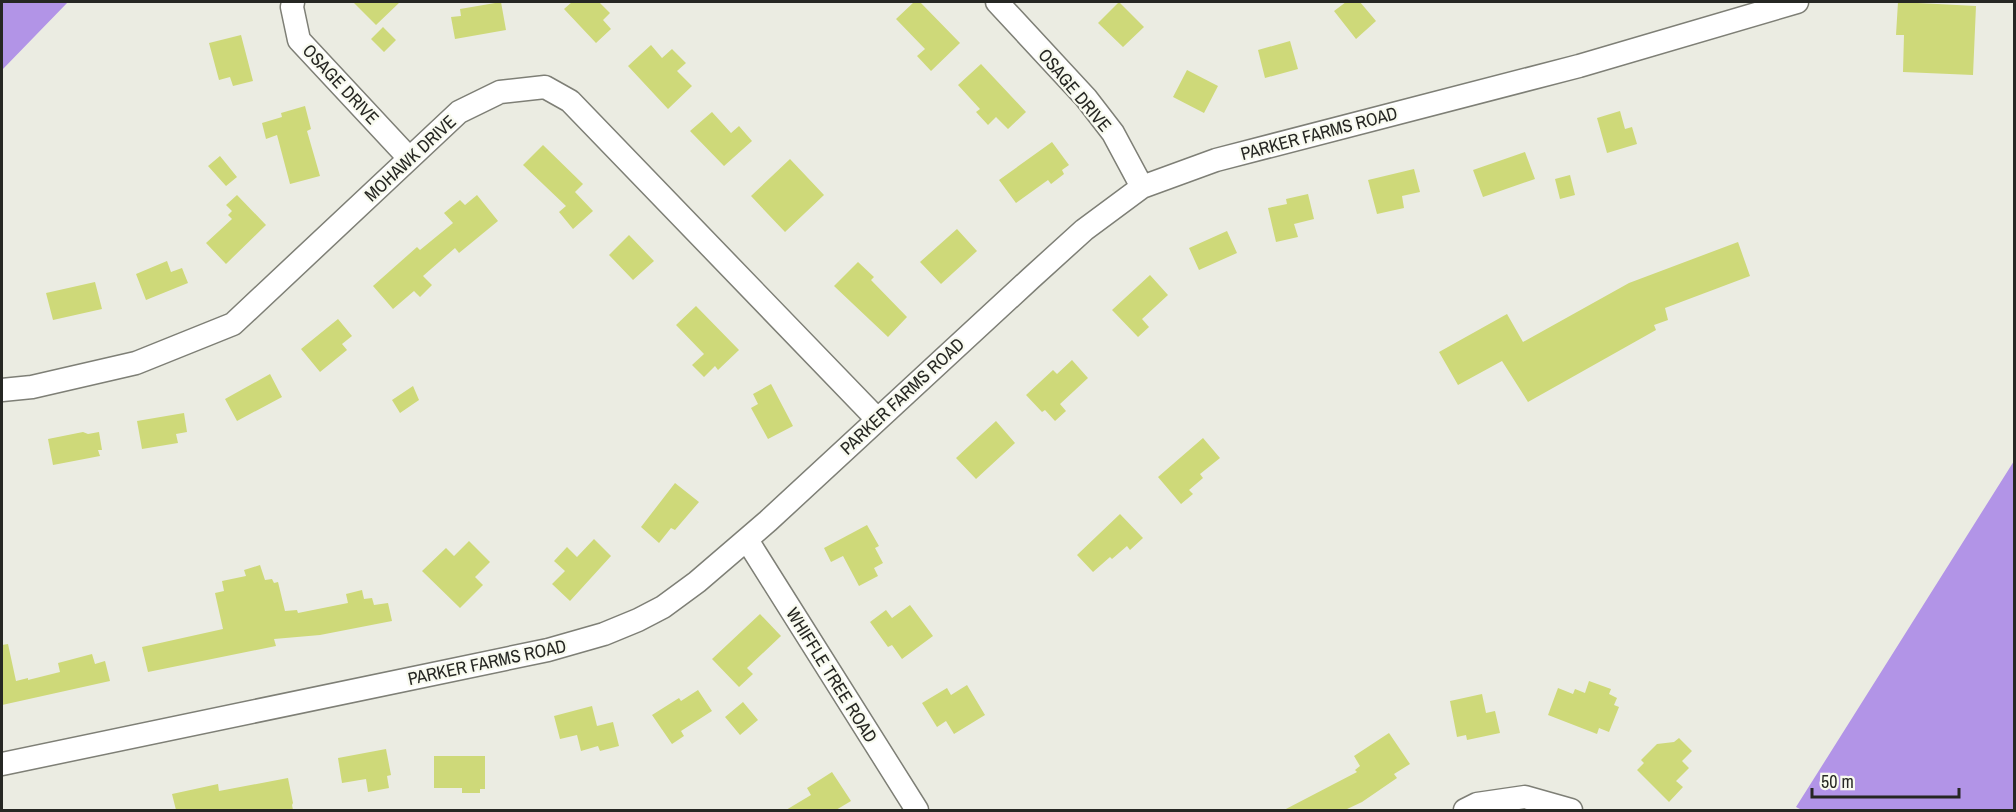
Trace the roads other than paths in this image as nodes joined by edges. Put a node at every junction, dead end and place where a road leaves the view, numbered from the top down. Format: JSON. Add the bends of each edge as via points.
{"nodes":[{"id":1,"x":293,"y":2,"type":"edge"},
{"id":2,"x":997,"y":2,"type":"edge"},
{"id":3,"x":1797,"y":2,"type":"edge"},
{"id":4,"x":409,"y":158,"type":"junction"},
{"id":5,"x":1142,"y":187,"type":"junction"},
{"id":6,"x":2,"y":390,"type":"edge"},
{"id":7,"x":877,"y":418,"type":"junction"},
{"id":8,"x":747,"y":540,"type":"junction"},
{"id":9,"x":2,"y":764,"type":"edge"},
{"id":10,"x":916,"y":810,"type":"edge"},
{"id":11,"x":1465,"y":810,"type":"edge"},
{"id":12,"x":1571,"y":810,"type":"edge"}],
"edges":[{"from":1,"to":4,"type":"street","name":"OSAGE DRIVE","via":[[299,40]]},
{"from":2,"to":5,"type":"street","name":"OSAGE DRIVE","via":[[1086,98],[1113,133]]},
{"from":3,"to":5,"type":"street","name":"PARKER FARMS ROAD","via":[[1579,66],[1216,160]]},
{"from":4,"to":6,"type":"street","name":"MOHAWK DRIVE","via":[[233,324],[136,363]]},
{"from":4,"to":7,"type":"street","name":"MOHAWK DRIVE","via":[[459,112],[500,92],[544,87],[570,101]]},
{"from":5,"to":7,"type":"street","name":"PARKER FARMS ROAD","via":[[1084,230]]},
{"from":7,"to":8,"type":"street","name":"PARKER FARMS ROAD"},
{"from":8,"to":9,"type":"street","name":"PARKER FARMS ROAD","via":[[663,607],[604,634],[548,650]]},
{"from":8,"to":10,"type":"street","name":"WHIFFLE TREE ROAD"},
{"from":11,"to":12,"type":"street","via":[[1477,804],[1526,797]]}]}
